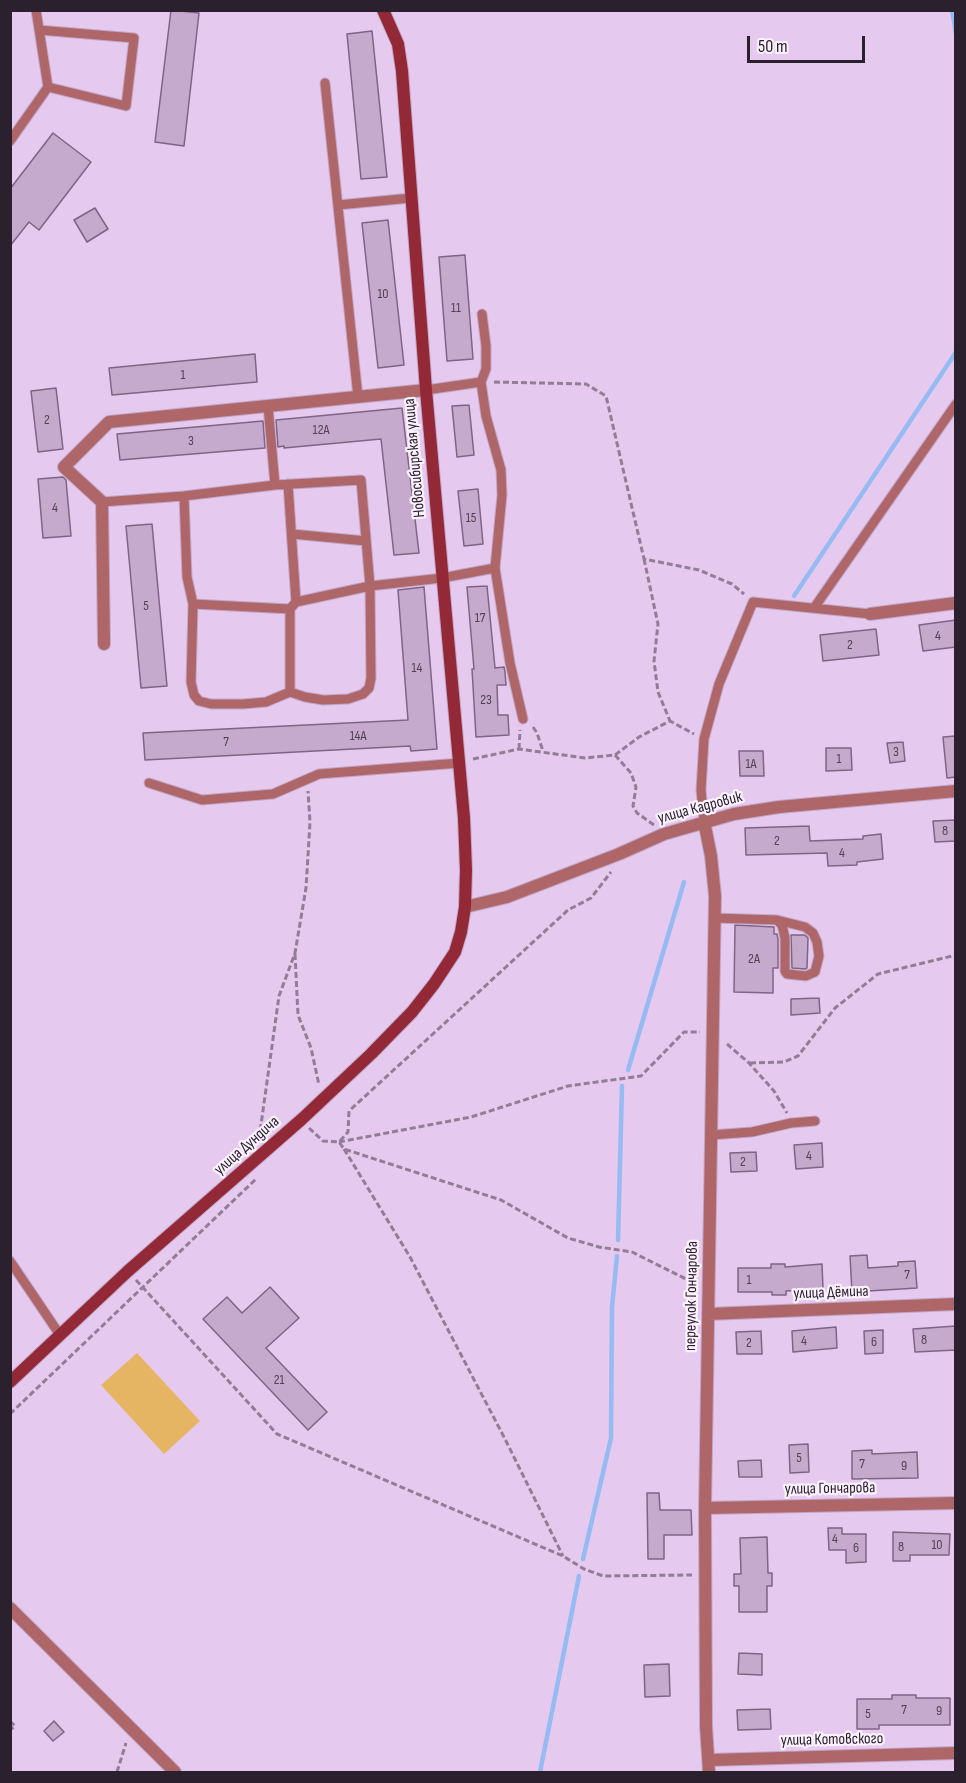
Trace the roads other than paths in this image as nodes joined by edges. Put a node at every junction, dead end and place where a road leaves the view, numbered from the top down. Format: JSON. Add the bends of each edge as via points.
{"nodes":[{"id":1,"x":36,"y":10,"type":"edge"},
{"id":2,"x":383,"y":10,"type":"edge"},
{"id":3,"x":39,"y":30,"type":"junction"},
{"id":4,"x":325,"y":83,"type":"dead end"},
{"id":5,"x":48,"y":87,"type":"junction"},
{"id":6,"x":10,"y":141,"type":"edge"},
{"id":7,"x":411,"y":198,"type":"junction"},
{"id":8,"x":338,"y":205,"type":"junction"},
{"id":9,"x":482,"y":314,"type":"dead end"},
{"id":10,"x":481,"y":382,"type":"junction"},
{"id":11,"x":426,"y":390,"type":"junction"},
{"id":12,"x":358,"y":397,"type":"junction"},
{"id":13,"x":956,"y":404,"type":"edge"},
{"id":14,"x":268,"y":406,"type":"junction"},
{"id":15,"x":288,"y":484,"type":"junction"},
{"id":16,"x":275,"y":485,"type":"junction"},
{"id":17,"x":184,"y":496,"type":"junction"},
{"id":18,"x":102,"y":502,"type":"junction"},
{"id":19,"x":292,"y":534,"type":"junction"},
{"id":20,"x":366,"y":541,"type":"junction"},
{"id":21,"x":495,"y":568,"type":"junction"},
{"id":22,"x":442,"y":578,"type":"junction"},
{"id":23,"x":370,"y":586,"type":"junction"},
{"id":24,"x":956,"y":603,"type":"edge"},
{"id":25,"x":193,"y":604,"type":"junction"},
{"id":26,"x":293,"y":606,"type":"junction"},
{"id":27,"x":814,"y":608,"type":"junction"},
{"id":28,"x":870,"y":614,"type":"joint"},
{"id":29,"x":105,"y":644,"type":"dead end"},
{"id":30,"x":290,"y":692,"type":"junction"},
{"id":31,"x":523,"y":718,"type":"road end"},
{"id":32,"x":459,"y":763,"type":"junction"},
{"id":33,"x":149,"y":783,"type":"dead end"},
{"id":34,"x":956,"y":791,"type":"edge"},
{"id":35,"x":704,"y":821,"type":"junction"},
{"id":36,"x":465,"y":906,"type":"junction"},
{"id":37,"x":714,"y":918,"type":"junction"},
{"id":38,"x":777,"y":920,"type":"junction"},
{"id":39,"x":816,"y":1122,"type":"dead end"},
{"id":40,"x":711,"y":1134,"type":"junction"},
{"id":41,"x":10,"y":1261,"type":"edge"},
{"id":42,"x":956,"y":1304,"type":"edge"},
{"id":43,"x":708,"y":1314,"type":"junction"},
{"id":44,"x":60,"y":1335,"type":"junction"},
{"id":45,"x":10,"y":1382,"type":"edge"},
{"id":46,"x":956,"y":1503,"type":"edge"},
{"id":47,"x":705,"y":1508,"type":"junction"},
{"id":48,"x":10,"y":1608,"type":"edge"},
{"id":49,"x":956,"y":1753,"type":"edge"},
{"id":50,"x":709,"y":1766,"type":"edge"},
{"id":51,"x":175,"y":1773,"type":"edge"}],
"edges":[{"from":1,"to":3,"type":"lane"},
{"from":2,"to":7,"type":"main road","name":"Новосибирская улица","via":[[398,44]]},
{"from":3,"to":5,"type":"lane"},
{"from":3,"to":5,"type":"lane","via":[[134,38],[126,106]]},
{"from":4,"to":8,"type":"lane"},
{"from":5,"to":6,"type":"lane"},
{"from":7,"to":8,"type":"lane"},
{"from":7,"to":11,"type":"main road","name":"Новосибирская улица"},
{"from":8,"to":12,"type":"lane"},
{"from":9,"to":10,"type":"lane","via":[[486,369]]},
{"from":10,"to":11,"type":"lane"},
{"from":10,"to":21,"type":"lane","via":[[501,470]]},
{"from":11,"to":12,"type":"street"},
{"from":11,"to":22,"type":"main road","name":"Новосибирская улица"},
{"from":12,"to":14,"type":"street"},
{"from":13,"to":27,"type":"lane"},
{"from":14,"to":16,"type":"lane"},
{"from":14,"to":18,"type":"street","via":[[109,422],[64,467]]},
{"from":15,"to":16,"type":"lane"},
{"from":15,"to":19,"type":"lane"},
{"from":15,"to":20,"type":"lane","via":[[361,480]]},
{"from":16,"to":17,"type":"lane"},
{"from":17,"to":18,"type":"lane"},
{"from":17,"to":25,"type":"lane","via":[[187,577]]},
{"from":18,"to":29,"type":"street"},
{"from":19,"to":20,"type":"lane"},
{"from":19,"to":26,"type":"lane"},
{"from":20,"to":23,"type":"lane"},
{"from":21,"to":22,"type":"lane"},
{"from":21,"to":31,"type":"lane"},
{"from":22,"to":23,"type":"lane"},
{"from":22,"to":32,"type":"main road","name":"Новосибирская улица"},
{"from":23,"to":26,"type":"lane"},
{"from":23,"to":30,"type":"lane","via":[[369,688],[348,699],[323,700]]},
{"from":24,"to":28,"type":"street"},
{"from":25,"to":26,"type":"lane"},
{"from":25,"to":30,"type":"lane","via":[[191,682],[199,700],[211,704],[266,702]]},
{"from":26,"to":30,"type":"lane"},
{"from":27,"to":28,"type":"lane"},
{"from":27,"to":35,"type":"lane","via":[[753,602],[719,684],[704,740]]},
{"from":32,"to":33,"type":"lane","via":[[319,774],[273,794],[202,800]]},
{"from":32,"to":36,"type":"main road","name":"Новосибирская улица","via":[[465,818]]},
{"from":34,"to":35,"type":"street","name":"улица Кадровик","via":[[779,807]]},
{"from":35,"to":36,"type":"street","name":"улица Кадровик","via":[[507,897]]},
{"from":35,"to":37,"type":"street","name":"переулок Гончарова","via":[[711,856]]},
{"from":36,"to":44,"type":"main road","name":"улица Дундича","via":[[455,952],[412,1012],[302,1119]]},
{"from":37,"to":38,"type":"lane"},
{"from":37,"to":40,"type":"street","name":"переулок Гончарова"},
{"from":38,"to":38,"type":"lane","via":[[813,933],[819,956],[815,972],[806,976],[787,974],[785,939]]},
{"from":39,"to":40,"type":"lane"},
{"from":40,"to":43,"type":"street","name":"переулок Гончарова"},
{"from":41,"to":44,"type":"lane"},
{"from":42,"to":43,"type":"street","name":"улица Дёмина"},
{"from":43,"to":47,"type":"street","name":"переулок Гончарова"},
{"from":44,"to":45,"type":"main road","name":"улица Дундича"},
{"from":46,"to":47,"type":"street","name":"улица Гончарова"},
{"from":47,"to":50,"type":"street","name":"переулок Гончарова"},
{"from":48,"to":51,"type":"street"},
{"from":49,"to":50,"type":"street","name":"улица Котовского"}]}
